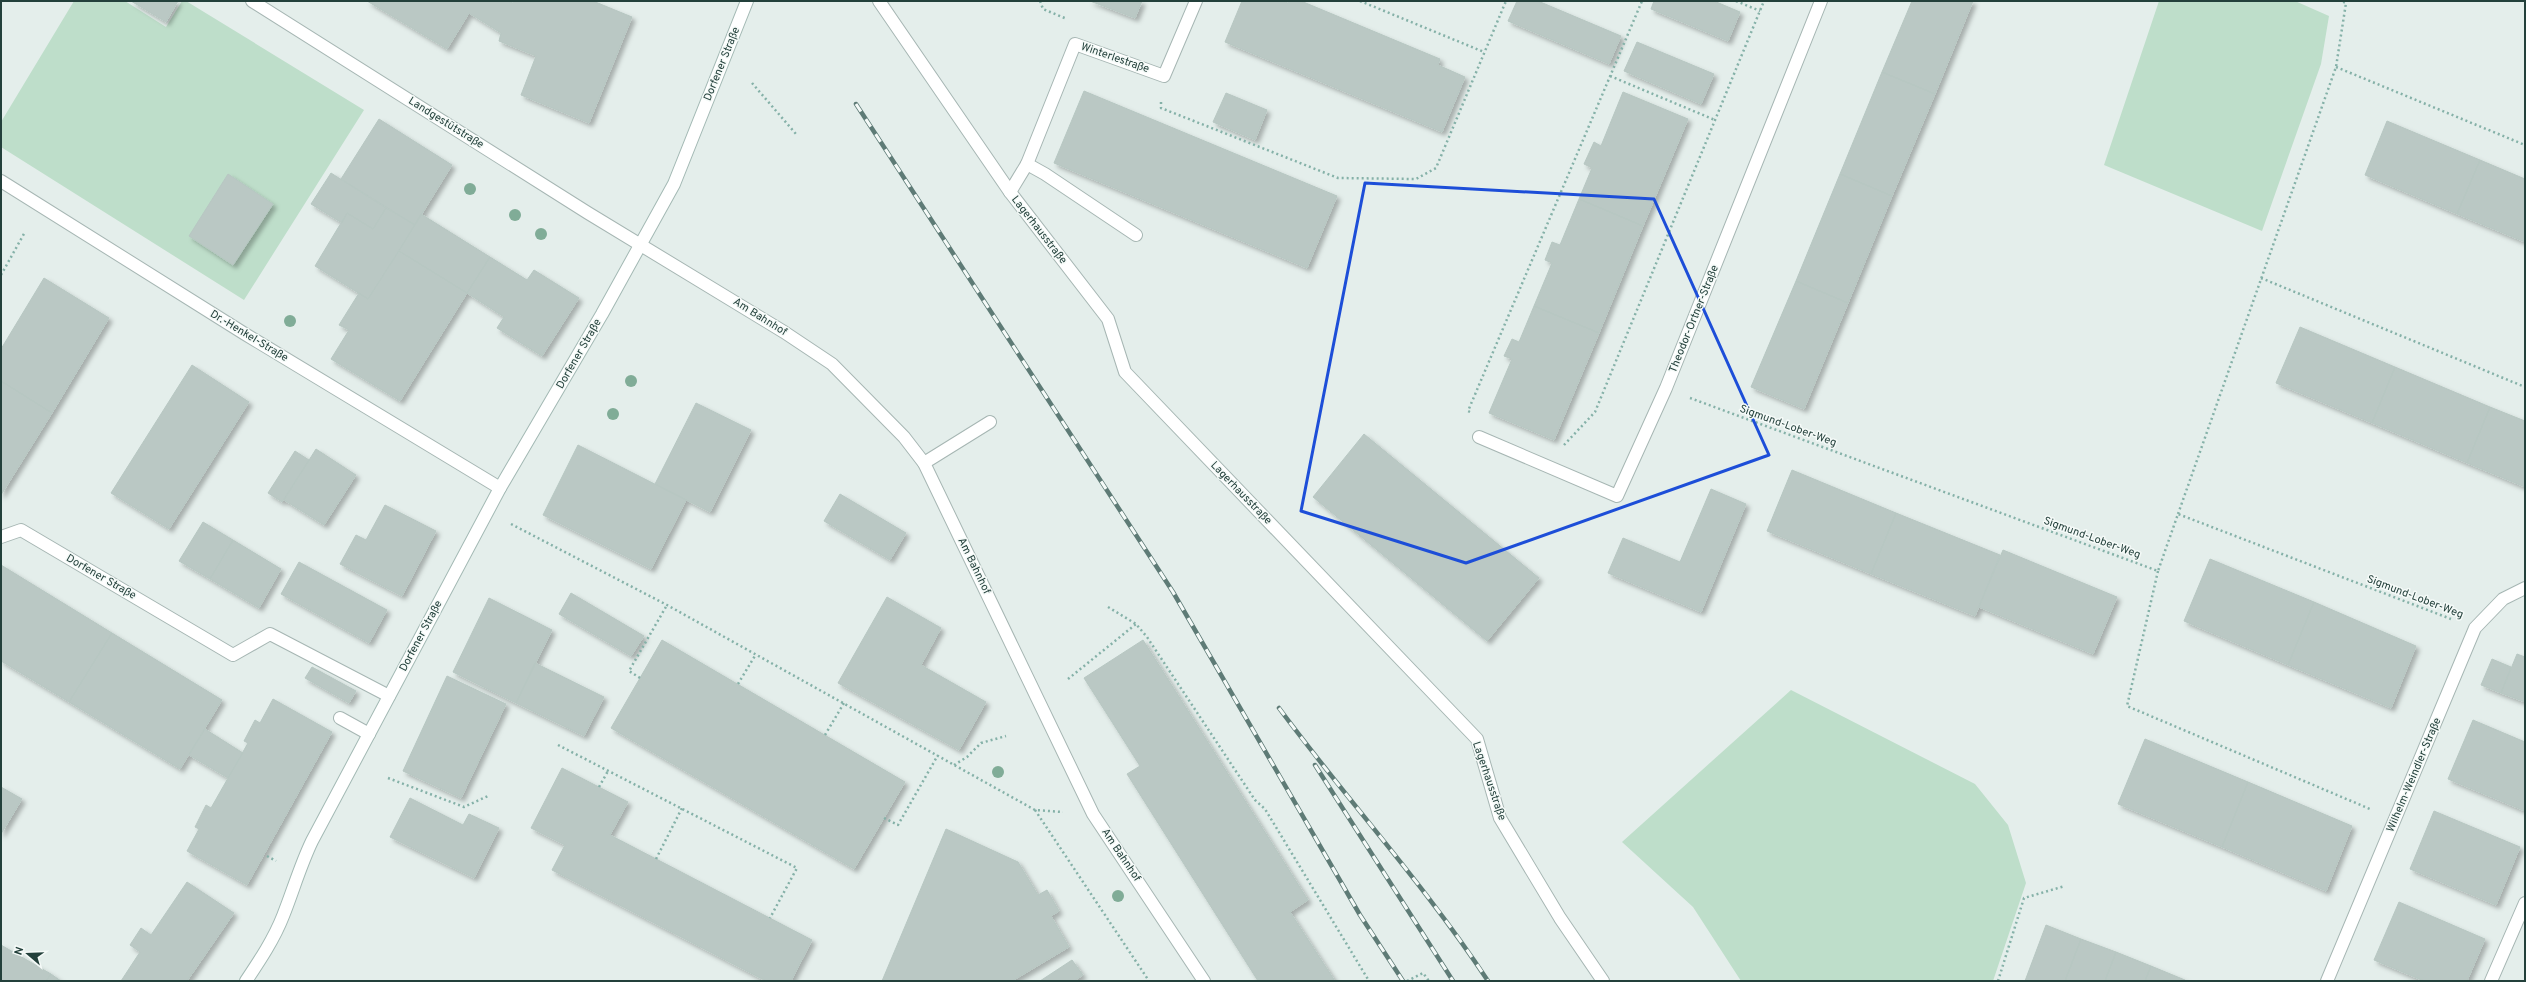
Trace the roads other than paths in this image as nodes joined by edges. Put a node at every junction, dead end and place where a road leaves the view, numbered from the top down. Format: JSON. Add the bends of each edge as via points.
{"nodes":[{"id":1,"x":252,"y":1,"type":"edge"},
{"id":2,"x":747,"y":1,"type":"edge"},
{"id":3,"x":879,"y":1,"type":"edge"},
{"id":4,"x":1196,"y":1,"type":"edge"},
{"id":5,"x":1821,"y":1,"type":"edge"},
{"id":6,"x":1027,"y":164,"type":"junction"},
{"id":7,"x":1,"y":181,"type":"edge"},
{"id":8,"x":1010,"y":192,"type":"junction"},
{"id":9,"x":1136,"y":235,"type":"dead end"},
{"id":10,"x":641,"y":244,"type":"junction"},
{"id":11,"x":990,"y":422,"type":"dead end"},
{"id":12,"x":1479,"y":437,"type":"dead end"},
{"id":13,"x":924,"y":463,"type":"junction"},
{"id":14,"x":500,"y":488,"type":"junction"},
{"id":15,"x":1,"y":537,"type":"edge"},
{"id":16,"x":2525,"y":588,"type":"edge"},
{"id":17,"x":389,"y":696,"type":"junction"},
{"id":18,"x":340,"y":718,"type":"dead end"},
{"id":19,"x":369,"y":734,"type":"junction"},
{"id":20,"x":2525,"y":903,"type":"edge"},
{"id":21,"x":246,"y":981,"type":"edge"},
{"id":22,"x":1204,"y":981,"type":"edge"},
{"id":23,"x":1603,"y":981,"type":"edge"},
{"id":24,"x":2327,"y":981,"type":"edge"},
{"id":25,"x":2491,"y":981,"type":"edge"}],
"edges":[{"from":1,"to":10,"type":"street","name":"Landgestütstraße"},
{"from":2,"to":10,"type":"street","name":"Dorfener Straße","via":[[674,184]]},
{"from":3,"to":8,"type":"street","name":"Lagerhausstraße"},
{"from":4,"to":6,"type":"street","name":"Winterlestraße","via":[[1164,76],[1075,44]]},
{"from":5,"to":12,"type":"street","name":"Theodor-Ortner-Straße","via":[[1666,388],[1617,496]]},
{"from":6,"to":8,"type":"street","name":"Winterlestraße"},
{"from":6,"to":9,"type":"street"},
{"from":7,"to":14,"type":"street","name":"Dr.-Henkel-Straße","via":[[245,334]]},
{"from":8,"to":23,"type":"street","name":"Lagerhausstraße","via":[[1108,319],[1125,372],[1476,739],[1500,818],[1560,918]]},
{"from":10,"to":13,"type":"street","name":"Am Bahnhof","via":[[832,364],[894,426]]},
{"from":10,"to":14,"type":"street","name":"Dorfener Straße"},
{"from":11,"to":13,"type":"street"},
{"from":13,"to":22,"type":"street","name":"Am Bahnhof","via":[[1093,814]]},
{"from":14,"to":17,"type":"street","name":"Dorfener Straße"},
{"from":15,"to":17,"type":"street","name":"Dorfener Straße","via":[[21,530],[233,655],[270,634]]},
{"from":16,"to":24,"type":"street","name":"Wilhelm-Weindler-Straße","via":[[2503,599],[2475,628]]},
{"from":17,"to":19,"type":"street","name":"Dorfener Straße"},
{"from":18,"to":19,"type":"street"},
{"from":19,"to":21,"type":"street","name":"Dorfener Straße","via":[[312,841],[270,943]]},
{"from":20,"to":25,"type":"street"}]}
